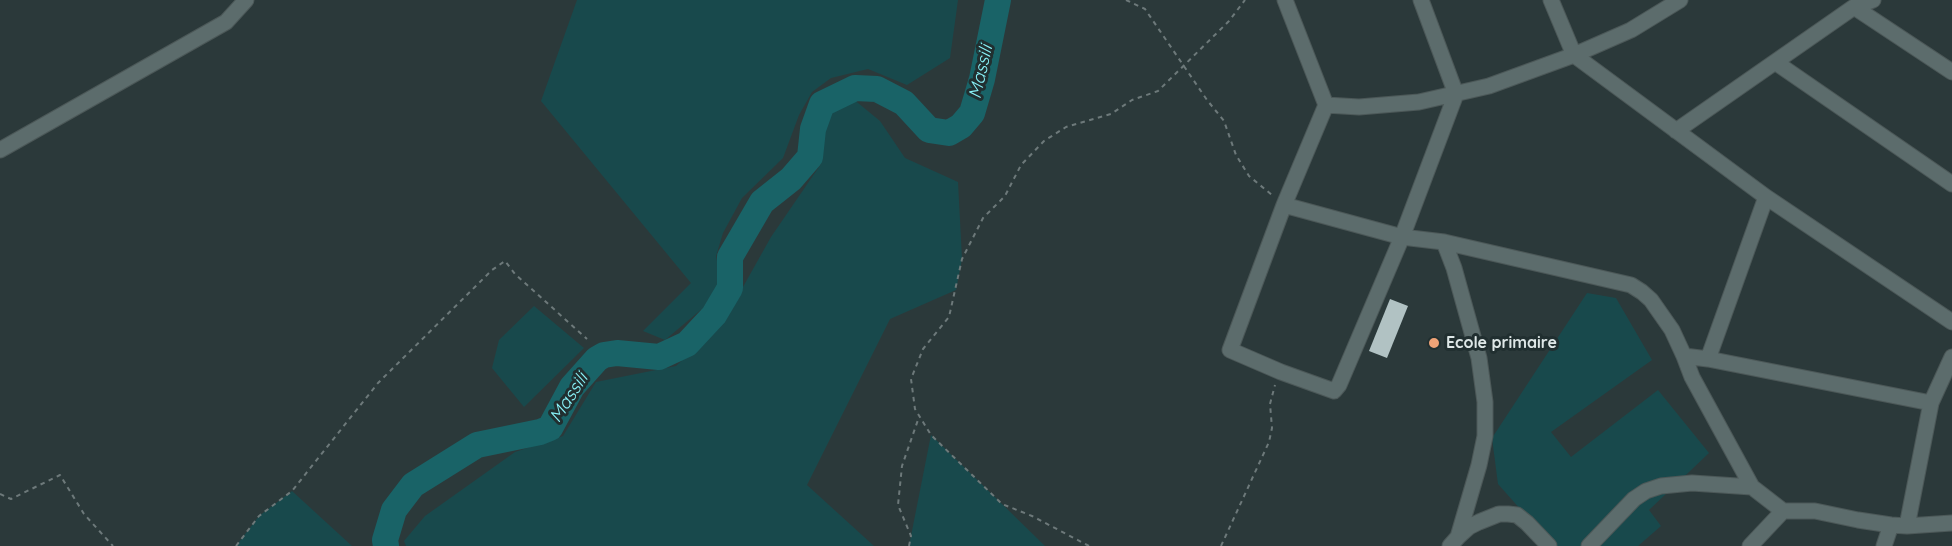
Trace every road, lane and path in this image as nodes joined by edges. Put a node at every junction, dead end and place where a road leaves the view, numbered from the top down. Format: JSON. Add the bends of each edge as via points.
{"nodes":[{"id":1,"x":246,"y":0,"type":"edge"},
{"id":2,"x":1126,"y":0,"type":"edge"},
{"id":3,"x":1245,"y":0,"type":"edge"},
{"id":4,"x":1285,"y":0,"type":"edge"},
{"id":5,"x":1421,"y":0,"type":"edge"},
{"id":6,"x":1551,"y":0,"type":"edge"},
{"id":7,"x":1680,"y":0,"type":"edge"},
{"id":8,"x":1873,"y":0,"type":"edge"},
{"id":9,"x":1854,"y":7,"type":"junction"},
{"id":10,"x":1574,"y":55,"type":"junction"},
{"id":11,"x":1775,"y":62,"type":"junction"},
{"id":12,"x":1184,"y":66,"type":"junction"},
{"id":13,"x":1952,"y":72,"type":"edge"},
{"id":14,"x":1456,"y":94,"type":"junction"},
{"id":15,"x":1326,"y":105,"type":"junction"},
{"id":16,"x":1676,"y":131,"type":"junction"},
{"id":17,"x":0,"y":150,"type":"edge"},
{"id":18,"x":1952,"y":184,"type":"edge"},
{"id":19,"x":1766,"y":197,"type":"junction"},
{"id":20,"x":1284,"y":205,"type":"junction"},
{"id":21,"x":1402,"y":237,"type":"junction"},
{"id":22,"x":1444,"y":243,"type":"junction"},
{"id":23,"x":1952,"y":322,"type":"edge"},
{"id":24,"x":587,"y":339,"type":"dead end"},
{"id":25,"x":1684,"y":356,"type":"junction"},
{"id":26,"x":1952,"y":357,"type":"edge"},
{"id":27,"x":1708,"y":359,"type":"junction"},
{"id":28,"x":1281,"y":372,"type":"junction"},
{"id":29,"x":1931,"y":403,"type":"junction"},
{"id":30,"x":919,"y":417,"type":"junction"},
{"id":31,"x":1752,"y":487,"type":"junction"},
{"id":32,"x":0,"y":494,"type":"edge"},
{"id":33,"x":1783,"y":512,"type":"junction"},
{"id":34,"x":1952,"y":523,"type":"edge"},
{"id":35,"x":1899,"y":525,"type":"junction"},
{"id":36,"x":1454,"y":541,"type":"edge"},
{"id":37,"x":113,"y":546,"type":"edge"},
{"id":38,"x":236,"y":546,"type":"edge"},
{"id":39,"x":909,"y":546,"type":"edge"},
{"id":40,"x":1089,"y":546,"type":"edge"},
{"id":41,"x":1221,"y":546,"type":"edge"},
{"id":42,"x":1549,"y":546,"type":"edge"},
{"id":43,"x":1588,"y":546,"type":"edge"},
{"id":44,"x":1750,"y":546,"type":"edge"},
{"id":45,"x":1884,"y":546,"type":"edge"}],
"edges":[{"from":1,"to":17,"type":"street","via":[[226,22]]},
{"from":2,"to":12,"type":"path","via":[[1145,9]]},
{"from":3,"to":12,"type":"path"},
{"from":4,"to":15,"type":"street"},
{"from":5,"to":14,"type":"street"},
{"from":6,"to":10,"type":"street"},
{"from":7,"to":10,"type":"street","via":[[1631,30]]},
{"from":8,"to":9,"type":"street"},
{"from":9,"to":11,"type":"street"},
{"from":9,"to":13,"type":"street"},
{"from":10,"to":14,"type":"street"},
{"from":10,"to":16,"type":"street"},
{"from":11,"to":16,"type":"street"},
{"from":11,"to":18,"type":"street"},
{"from":12,"to":20,"type":"path","via":[[1224,120],[1236,155],[1249,176]]},
{"from":12,"to":30,"type":"path","via":[[1158,91],[1132,100],[1111,114],[1066,127],[1044,141],[1021,165],[1005,196],[983,218],[962,259],[949,317],[923,349],[911,379]]},
{"from":14,"to":15,"type":"street","via":[[1419,102],[1359,107]]},
{"from":14,"to":21,"type":"street"},
{"from":15,"to":20,"type":"street"},
{"from":16,"to":19,"type":"street"},
{"from":19,"to":23,"type":"street"},
{"from":19,"to":27,"type":"street"},
{"from":20,"to":21,"type":"street"},
{"from":20,"to":28,"type":"street","via":[[1230,350]]},
{"from":21,"to":22,"type":"street"},
{"from":21,"to":28,"type":"street","via":[[1337,389]]},
{"from":22,"to":25,"type":"street","via":[[1631,285],[1651,300]]},
{"from":22,"to":36,"type":"street","via":[[1479,358],[1485,402],[1485,436],[1479,465]]},
{"from":24,"to":38,"type":"path","via":[[514,274],[505,261],[378,383],[292,491],[259,516]]},
{"from":25,"to":27,"type":"street"},
{"from":25,"to":31,"type":"street"},
{"from":26,"to":29,"type":"street"},
{"from":27,"to":29,"type":"street"},
{"from":28,"to":41,"type":"path","via":[[1270,404],[1269,442]]},
{"from":29,"to":35,"type":"street"},
{"from":30,"to":39,"type":"path","via":[[902,466],[897,505],[911,536]]},
{"from":30,"to":40,"type":"path","via":[[931,435],[1002,504]]},
{"from":31,"to":33,"type":"street"},
{"from":31,"to":43,"type":"street","via":[[1692,483],[1646,491]]},
{"from":32,"to":37,"type":"path","via":[[11,499],[60,475],[84,514]]},
{"from":33,"to":35,"type":"street","via":[[1815,511]]},
{"from":33,"to":44,"type":"street"},
{"from":34,"to":35,"type":"street"},
{"from":35,"to":45,"type":"street"},
{"from":36,"to":42,"type":"street","via":[[1479,522],[1508,514],[1517,515]]}]}
